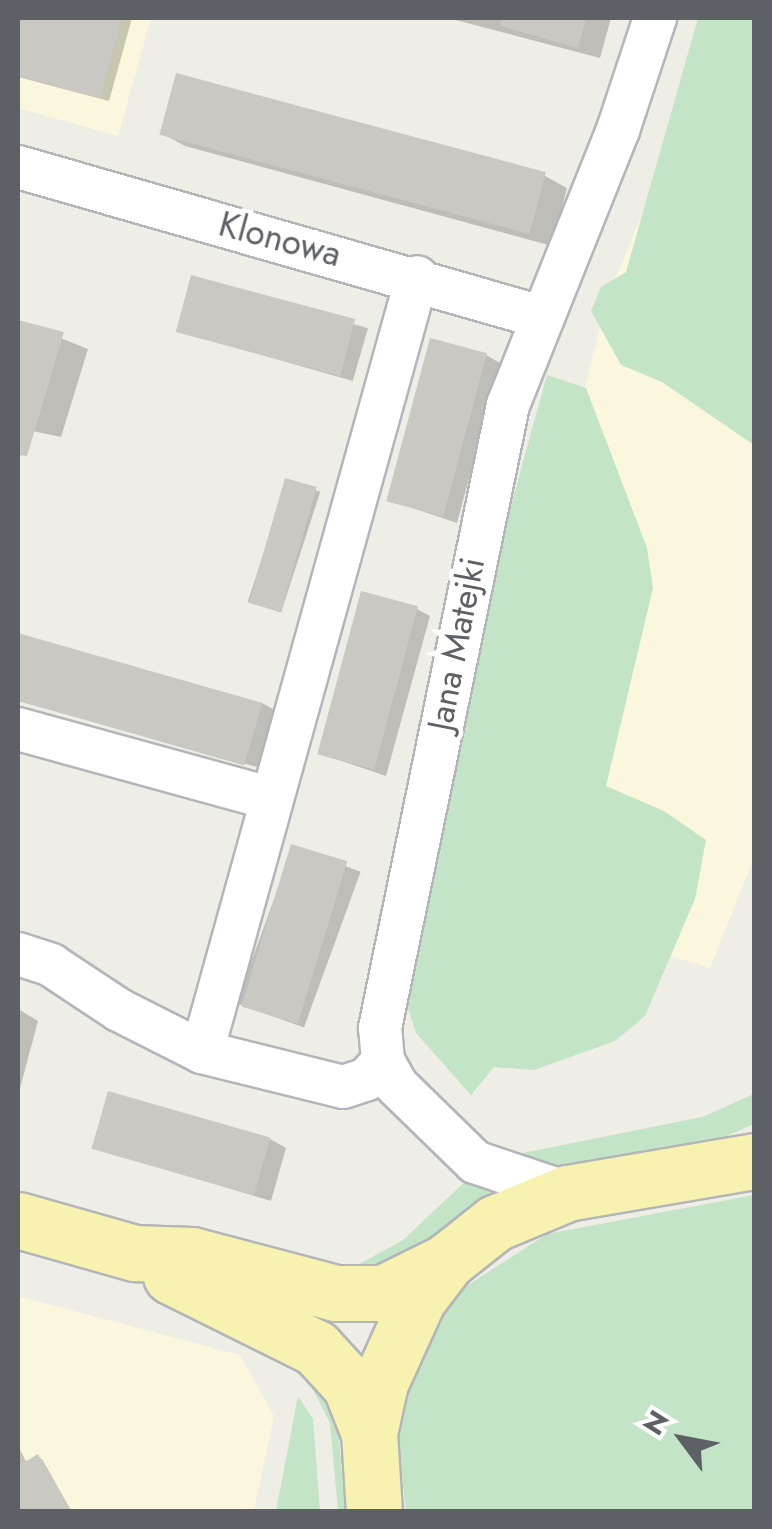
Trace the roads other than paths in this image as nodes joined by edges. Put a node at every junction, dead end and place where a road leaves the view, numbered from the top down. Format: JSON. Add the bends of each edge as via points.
{"nodes":[{"id":1,"x":655,"y":18,"type":"edge"},
{"id":2,"x":18,"y":167,"type":"edge"},
{"id":3,"x":417,"y":277,"type":"junction"},
{"id":4,"x":541,"y":317,"type":"junction"},
{"id":5,"x":18,"y":728,"type":"edge"},
{"id":6,"x":268,"y":798,"type":"junction"},
{"id":7,"x":18,"y":954,"type":"edge"},
{"id":8,"x":202,"y":1052,"type":"junction"},
{"id":9,"x":383,"y":1061,"type":"junction"},
{"id":10,"x":754,"y":1161,"type":"edge"},
{"id":11,"x":546,"y":1200,"type":"junction"},
{"id":12,"x":18,"y":1220,"type":"edge"},
{"id":13,"x":134,"y":1253,"type":"junction"},
{"id":14,"x":447,"y":1261,"type":"junction"},
{"id":15,"x":368,"y":1433,"type":"junction"},
{"id":16,"x":374,"y":1512,"type":"edge"}],
"edges":[{"from":1,"to":4,"type":"street","name":"Jana Matejki","via":[[618,130]]},
{"from":2,"to":3,"type":"street","name":"Klonowa"},
{"from":3,"to":4,"type":"street","name":"Klonowa"},
{"from":3,"to":6,"type":"street"},
{"from":4,"to":9,"type":"street","name":"Jana Matejki","via":[[488,481],[385,1002]]},
{"from":5,"to":6,"type":"street"},
{"from":6,"to":8,"type":"street"},
{"from":7,"to":8,"type":"street","via":[[50,965],[118,1010]]},
{"from":8,"to":9,"type":"street","via":[[343,1087],[367,1079]]},
{"from":9,"to":11,"type":"street","via":[[397,1086],[475,1162]]},
{"from":10,"to":11,"type":"main road"},
{"from":11,"to":14,"type":"main road"},
{"from":12,"to":13,"type":"main road"},
{"from":13,"to":14,"type":"main road","via":[[192,1256],[363,1296],[406,1284]]},
{"from":13,"to":15,"type":"main road","via":[[184,1285],[316,1348],[350,1385]]},
{"from":14,"to":15,"type":"main road","via":[[396,1339]]},
{"from":15,"to":16,"type":"main road"}]}
